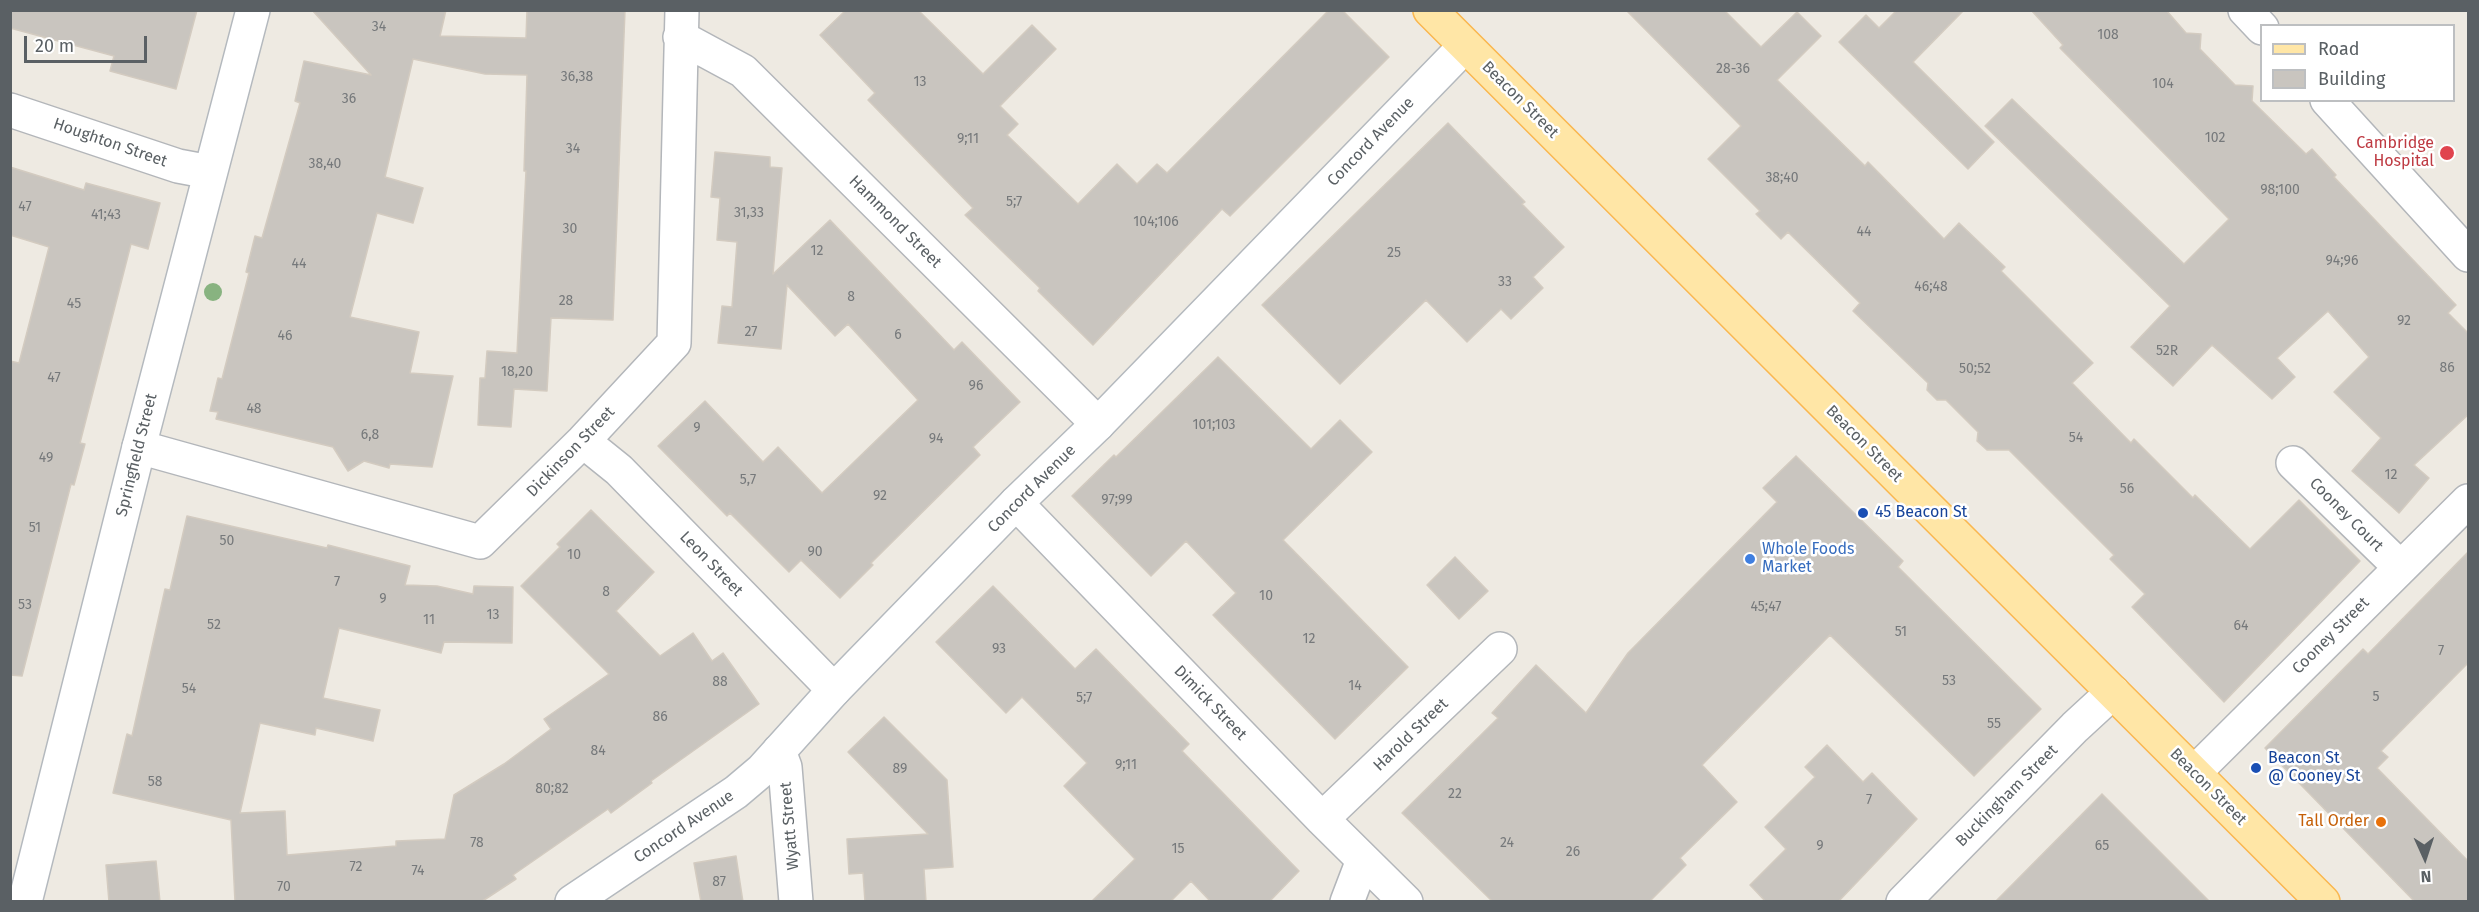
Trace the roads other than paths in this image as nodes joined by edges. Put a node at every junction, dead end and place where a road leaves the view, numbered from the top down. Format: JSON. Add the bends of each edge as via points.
{"nodes":[{"id":1,"x":254,"y":10,"type":"edge"},
{"id":2,"x":1430,"y":10,"type":"edge"},
{"id":3,"x":2245,"y":10,"type":"edge"},
{"id":4,"x":681,"y":24,"type":"edge"},
{"id":5,"x":2260,"y":26,"type":"edge"},
{"id":6,"x":1465,"y":45,"type":"junction"},
{"id":7,"x":2330,"y":102,"type":"edge"},
{"id":8,"x":10,"y":110,"type":"edge"},
{"id":9,"x":210,"y":172,"type":"junction"},
{"id":10,"x":2469,"y":255,"type":"edge"},
{"id":11,"x":1098,"y":424,"type":"junction"},
{"id":12,"x":583,"y":441,"type":"junction"},
{"id":13,"x":139,"y":447,"type":"junction"},
{"id":14,"x":2293,"y":463,"type":"dead end"},
{"id":15,"x":2469,"y":501,"type":"edge"},
{"id":16,"x":1016,"y":503,"type":"junction"},
{"id":17,"x":2400,"y":567,"type":"junction"},
{"id":18,"x":1500,"y":650,"type":"dead end"},
{"id":19,"x":834,"y":690,"type":"junction"},
{"id":20,"x":2113,"y":692,"type":"junction"},
{"id":21,"x":779,"y":752,"type":"junction"},
{"id":22,"x":2194,"y":773,"type":"junction"},
{"id":23,"x":1322,"y":819,"type":"junction"},
{"id":24,"x":1363,"y":860,"type":"junction"},
{"id":25,"x":25,"y":902,"type":"edge"},
{"id":26,"x":572,"y":902,"type":"edge"},
{"id":27,"x":796,"y":902,"type":"edge"},
{"id":28,"x":1347,"y":902,"type":"edge"},
{"id":29,"x":1406,"y":902,"type":"edge"},
{"id":30,"x":1903,"y":902,"type":"edge"},
{"id":31,"x":2323,"y":902,"type":"edge"}],
"edges":[{"from":1,"to":9,"type":"street","name":"Springfield Street"},
{"from":2,"to":6,"type":"main road","name":"Beacon Street"},
{"from":3,"to":5,"type":"street"},
{"from":4,"to":11,"type":"street","name":"Hammond Street","via":[[743,71]]},
{"from":4,"to":12,"type":"street","name":"Dickinson Street","via":[[674,343]]},
{"from":6,"to":11,"type":"street","name":"Concord Avenue"},
{"from":6,"to":20,"type":"main road","name":"Beacon Street"},
{"from":7,"to":10,"type":"street"},
{"from":8,"to":9,"type":"street","name":"Houghton Street","via":[[178,166]]},
{"from":9,"to":13,"type":"street","name":"Springfield Street"},
{"from":11,"to":16,"type":"street","name":"Concord Avenue"},
{"from":12,"to":13,"type":"street","name":"Dickinson Street","via":[[480,542]]},
{"from":12,"to":19,"type":"street","name":"Leon Street","via":[[619,470]]},
{"from":13,"to":25,"type":"street","name":"Springfield Street"},
{"from":14,"to":17,"type":"street","name":"Cooney Court"},
{"from":15,"to":17,"type":"street","name":"Cooney Street"},
{"from":16,"to":19,"type":"street","name":"Concord Avenue"},
{"from":16,"to":23,"type":"street","name":"Dimick Street"},
{"from":17,"to":22,"type":"street","name":"Cooney Street"},
{"from":18,"to":23,"type":"street","name":"Harold Street"},
{"from":19,"to":21,"type":"street","name":"Concord Avenue"},
{"from":20,"to":22,"type":"main road","name":"Beacon Street"},
{"from":20,"to":30,"type":"street","name":"Buckingham Street"},
{"from":21,"to":26,"type":"street","name":"Concord Avenue","via":[[736,792]]},
{"from":21,"to":27,"type":"street","name":"Wyatt Street","via":[[785,767]]},
{"from":22,"to":31,"type":"main road","name":"Beacon Street"},
{"from":23,"to":24,"type":"street","name":"Dimick Street"},
{"from":24,"to":28,"type":"street"},
{"from":24,"to":29,"type":"street","name":"Dimick Street"}]}
